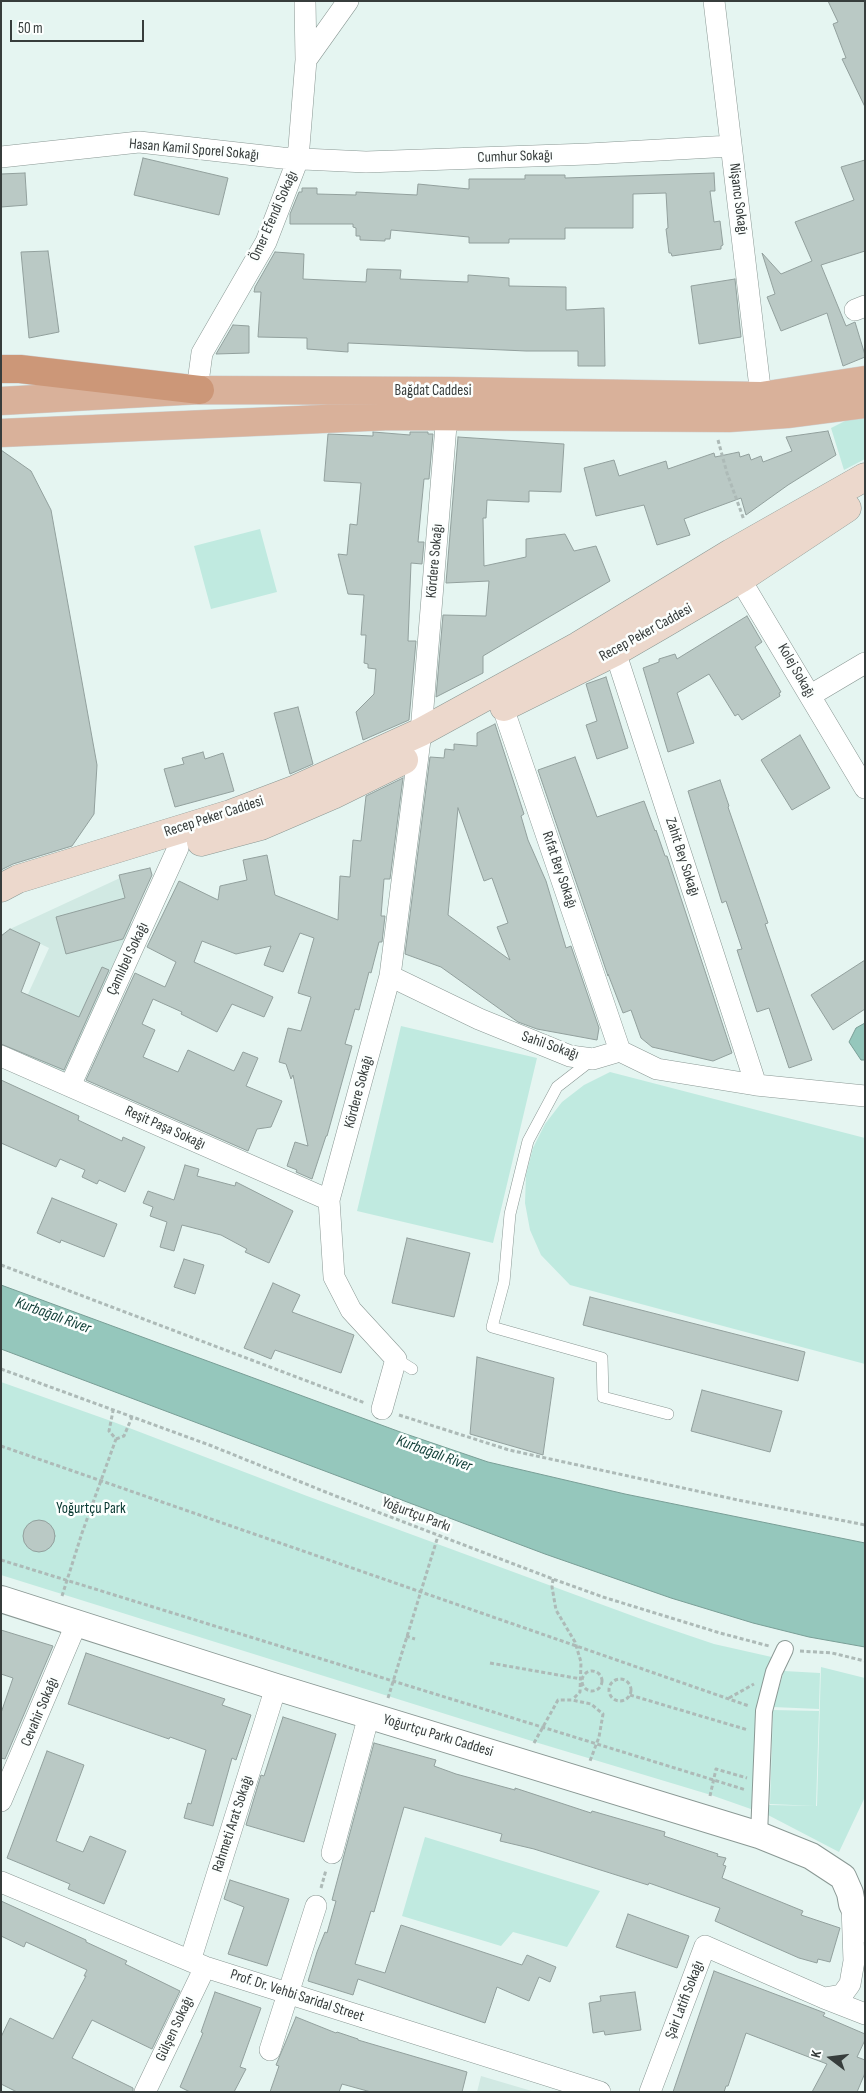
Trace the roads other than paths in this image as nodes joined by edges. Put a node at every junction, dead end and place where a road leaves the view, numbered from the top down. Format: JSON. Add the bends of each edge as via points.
{"nodes":[{"id":1,"x":305,"y":1,"type":"edge"},
{"id":2,"x":348,"y":1,"type":"edge"},
{"id":3,"x":714,"y":1,"type":"edge"},
{"id":4,"x":306,"y":60,"type":"junction"},
{"id":5,"x":731,"y":146,"type":"junction"},
{"id":6,"x":1,"y":157,"type":"edge"},
{"id":7,"x":298,"y":159,"type":"junction"},
{"id":8,"x":1,"y":369,"type":"edge"},
{"id":9,"x":200,"y":390,"type":"junction"},
{"id":10,"x":760,"y":396,"type":"junction"},
{"id":11,"x":863,"y":398,"type":"edge"},
{"id":12,"x":1,"y":402,"type":"edge"},
{"id":13,"x":448,"y":404,"type":"junction"},
{"id":14,"x":1,"y":433,"type":"edge"},
{"id":15,"x":865,"y":477,"type":"edge"},
{"id":16,"x":865,"y":497,"type":"edge"},
{"id":17,"x":731,"y":553,"type":"junction"},
{"id":18,"x":740,"y":579,"type":"junction"},
{"id":19,"x":611,"y":640,"type":"junction"},
{"id":20,"x":865,"y":664,"type":"edge"},
{"id":21,"x":810,"y":696,"type":"junction"},
{"id":22,"x":500,"y":699,"type":"junction"},
{"id":23,"x":420,"y":742,"type":"junction"},
{"id":24,"x":865,"y":788,"type":"edge"},
{"id":25,"x":176,"y":840,"type":"junction"},
{"id":26,"x":1,"y":888,"type":"edge"},
{"id":27,"x":1,"y":901,"type":"edge"},
{"id":28,"x":390,"y":976,"type":"junction"},
{"id":29,"x":620,"y":1051,"type":"junction"},
{"id":30,"x":1,"y":1056,"type":"edge"},
{"id":31,"x":593,"y":1059,"type":"junction"},
{"id":32,"x":756,"y":1085,"type":"junction"},
{"id":33,"x":70,"y":1086,"type":"junction"},
{"id":34,"x":865,"y":1096,"type":"edge"},
{"id":35,"x":329,"y":1200,"type":"junction"},
{"id":36,"x":382,"y":1409,"type":"road end"},
{"id":37,"x":668,"y":1414,"type":"dead end"},
{"id":38,"x":1,"y":1599,"type":"edge"},
{"id":39,"x":77,"y":1622,"type":"junction"},
{"id":40,"x":785,"y":1650,"type":"road end"},
{"id":41,"x":276,"y":1687,"type":"junction"},
{"id":42,"x":378,"y":1707,"type":"junction"},
{"id":43,"x":1,"y":1801,"type":"edge"},
{"id":44,"x":759,"y":1835,"type":"junction"},
{"id":45,"x":332,"y":1852,"type":"road end"},
{"id":46,"x":1,"y":1882,"type":"edge"},
{"id":47,"x":852,"y":1904,"type":"junction"},
{"id":48,"x":316,"y":1906,"type":"road end"},
{"id":49,"x":865,"y":1929,"type":"edge"},
{"id":50,"x":197,"y":1964,"type":"junction"},
{"id":51,"x":288,"y":1993,"type":"junction"},
{"id":52,"x":824,"y":1998,"type":"junction"},
{"id":53,"x":865,"y":2014,"type":"edge"},
{"id":54,"x":270,"y":2050,"type":"dead end"},
{"id":55,"x":146,"y":2092,"type":"edge"},
{"id":56,"x":600,"y":2092,"type":"edge"},
{"id":57,"x":650,"y":2092,"type":"edge"}],
"edges":[{"from":1,"to":4,"type":"street","name":"Ömer Efendi Sokağı"},
{"from":2,"to":4,"type":"street"},
{"from":3,"to":5,"type":"street","name":"Nişancı Sokağı"},
{"from":4,"to":7,"type":"street","name":"Ömer Efendi Sokağı"},
{"from":5,"to":7,"type":"street","name":"Cumhur Sokağı","via":[[375,162]]},
{"from":5,"to":10,"type":"street","name":"Nişancı Sokağı"},
{"from":6,"to":7,"type":"street","name":"Hasan Kamil Sporel Sokağı","via":[[139,142]]},
{"from":7,"to":9,"type":"street","name":"Ömer Efendi Sokağı","via":[[266,242],[202,353]]},
{"from":8,"to":9,"type":"highway"},
{"from":9,"to":12,"type":"main road","name":"Bağdat Caddesi"},
{"from":9,"to":13,"type":"main road","name":"Bağdat Caddesi"},
{"from":10,"to":11,"type":"main road","name":"Bağdat Caddesi"},
{"from":10,"to":13,"type":"main road","name":"Bağdat Caddesi"},
{"from":11,"to":13,"type":"main road","name":"Bağdat Caddesi","via":[[787,414],[729,418]]},
{"from":13,"to":14,"type":"main road","name":"Bağdat Caddesi","via":[[391,416]]},
{"from":13,"to":23,"type":"street","name":"Kördere Sokağı"},
{"from":15,"to":17,"type":"main road","name":"Recep Peker Caddesi"},
{"from":16,"to":18,"type":"main road","name":"Recep Peker Caddesi"},
{"from":17,"to":18,"type":"street","name":"Kolej Sokağı"},
{"from":17,"to":19,"type":"main road","name":"Recep Peker Caddesi"},
{"from":18,"to":19,"type":"main road","name":"Recep Peker Caddesi"},
{"from":18,"to":21,"type":"street","name":"Kolej Sokağı"},
{"from":19,"to":22,"type":"main road","name":"Recep Peker Caddesi"},
{"from":19,"to":32,"type":"street","name":"Zahit Bey Sokağı"},
{"from":20,"to":21,"type":"street"},
{"from":21,"to":24,"type":"street","name":"Kolej Sokağı"},
{"from":22,"to":23,"type":"main road","name":"Recep Peker Caddesi"},
{"from":22,"to":29,"type":"street","name":"Rıfat Bey Sokağı"},
{"from":23,"to":25,"type":"main road","name":"Recep Peker Caddesi","via":[[333,795],[261,826]]},
{"from":23,"to":28,"type":"street","name":"Kördere Sokağı"},
{"from":25,"to":26,"type":"main road","name":"Recep Peker Caddesi","via":[[18,878]]},
{"from":25,"to":27,"type":"main road","name":"Recep Peker Caddesi","via":[[10,895]]},
{"from":25,"to":33,"type":"street","name":"Çamlıbel Sokağı"},
{"from":28,"to":31,"type":"street","name":"Sahil Sokağı","via":[[543,1046],[570,1056]]},
{"from":28,"to":35,"type":"street","name":"Kördere Sokağı"},
{"from":29,"to":31,"type":"street","name":"Sahil Sokağı"},
{"from":29,"to":32,"type":"street","via":[[657,1069]]},
{"from":30,"to":33,"type":"street","name":"Reşit Paşa Sokağı"},
{"from":31,"to":37,"type":"lane","via":[[557,1087],[528,1141],[510,1214],[504,1282],[492,1327],[602,1358],[603,1398]]},
{"from":32,"to":34,"type":"street"},
{"from":33,"to":35,"type":"street","name":"Reşit Paşa Sokağı"},
{"from":35,"to":36,"type":"street","name":"Kördere Sokağı","via":[[334,1277],[351,1310],[404,1364]]},
{"from":38,"to":39,"type":"street","name":"Yoğurtçu Parkı Caddesi"},
{"from":39,"to":41,"type":"street","name":"Yoğurtçu Parkı Caddesi"},
{"from":39,"to":43,"type":"street","name":"Cevahir Sokağı"},
{"from":40,"to":44,"type":"street","via":[[774,1672],[764,1711]]},
{"from":41,"to":42,"type":"street","name":"Yoğurtçu Parkı Caddesi"},
{"from":41,"to":50,"type":"street","name":"Rahmeti Arat Sokağı"},
{"from":42,"to":44,"type":"street","name":"Yoğurtçu Parkı Caddesi"},
{"from":42,"to":45,"type":"street"},
{"from":44,"to":47,"type":"street","name":"Yoğurtçu Parkı Caddesi","via":[[811,1856],[843,1877]]},
{"from":46,"to":50,"type":"street","name":"Prof. Dr. Vehbi Saridal Street"},
{"from":47,"to":49,"type":"street","name":"Yoğurtçu Parkı Caddesi"},
{"from":47,"to":52,"type":"street","via":[[854,1961],[850,1984],[842,1995]]},
{"from":48,"to":51,"type":"street"},
{"from":50,"to":51,"type":"street","name":"Prof. Dr. Vehbi Saridal Street"},
{"from":50,"to":55,"type":"street","name":"Gülşen Sokağı"},
{"from":51,"to":54,"type":"street"},
{"from":51,"to":56,"type":"street","name":"Prof. Dr. Vehbi Saridal Street"},
{"from":52,"to":53,"type":"street","name":"Şair Latifi Sokağı"},
{"from":52,"to":57,"type":"street","name":"Şair Latifi Sokağı","via":[[706,1946]]}]}
